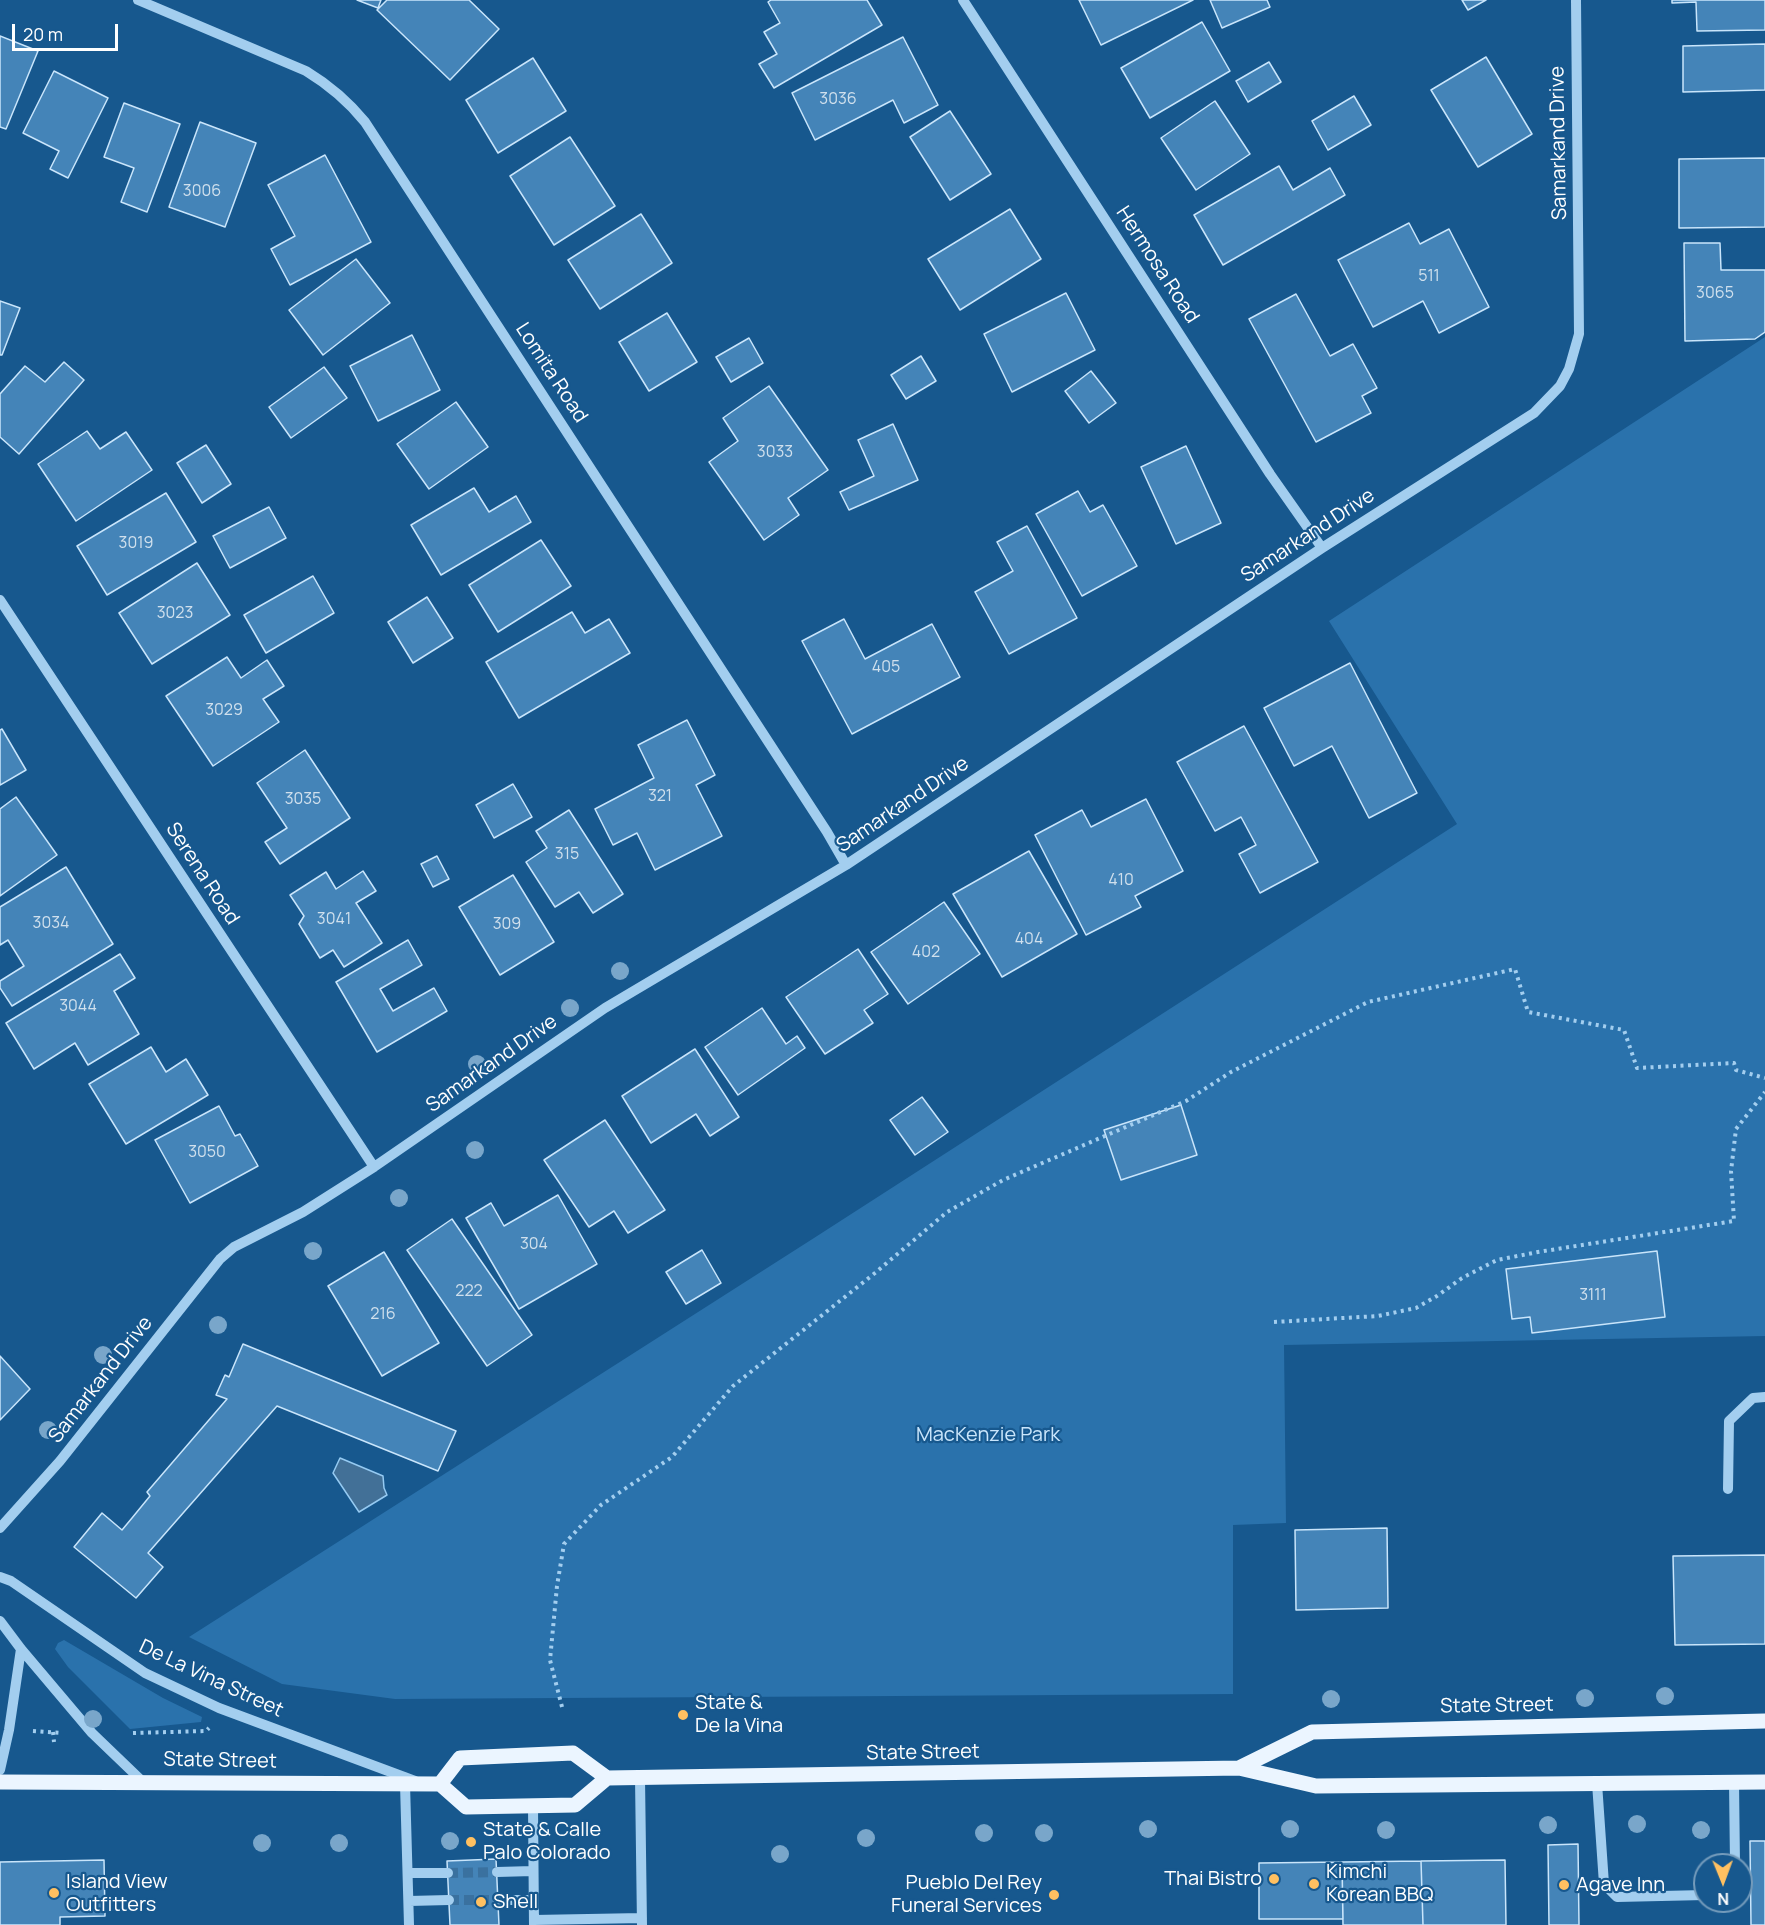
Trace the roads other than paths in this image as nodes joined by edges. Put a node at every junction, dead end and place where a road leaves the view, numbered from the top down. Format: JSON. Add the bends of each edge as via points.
{"nodes":[{"id":1,"x":138,"y":0,"type":"edge"},
{"id":2,"x":963,"y":0,"type":"edge"},
{"id":3,"x":1576,"y":0,"type":"edge"},
{"id":4,"x":1322,"y":548,"type":"junction"},
{"id":5,"x":0,"y":600,"type":"edge"},
{"id":6,"x":846,"y":865,"type":"junction"},
{"id":7,"x":374,"y":1167,"type":"junction"},
{"id":8,"x":1765,"y":1397,"type":"edge"},
{"id":9,"x":1728,"y":1489,"type":"dead end"},
{"id":10,"x":0,"y":1528,"type":"edge"},
{"id":11,"x":0,"y":1576,"type":"edge"},
{"id":12,"x":0,"y":1622,"type":"edge"},
{"id":13,"x":21,"y":1650,"type":"junction"},
{"id":14,"x":1765,"y":1721,"type":"edge"},
{"id":15,"x":1239,"y":1768,"type":"junction"},
{"id":16,"x":0,"y":1770,"type":"edge"},
{"id":17,"x":607,"y":1778,"type":"junction"},
{"id":18,"x":640,"y":1778,"type":"junction"},
{"id":19,"x":0,"y":1782,"type":"edge"},
{"id":20,"x":143,"y":1782,"type":"junction"},
{"id":21,"x":1734,"y":1782,"type":"junction"},
{"id":22,"x":1765,"y":1782,"type":"edge"},
{"id":23,"x":1597,"y":1783,"type":"junction"},
{"id":24,"x":405,"y":1784,"type":"junction"},
{"id":25,"x":423,"y":1784,"type":"junction"},
{"id":26,"x":440,"y":1784,"type":"junction"},
{"id":27,"x":533,"y":1806,"type":"junction"},
{"id":28,"x":1735,"y":1853,"type":"edge"},
{"id":29,"x":533,"y":1871,"type":"junction"},
{"id":30,"x":497,"y":1872,"type":"tunnel mouth"},
{"id":31,"x":408,"y":1873,"type":"junction"},
{"id":32,"x":448,"y":1873,"type":"tunnel mouth"},
{"id":33,"x":1693,"y":1895,"type":"edge"},
{"id":34,"x":409,"y":1900,"type":"junction"},
{"id":35,"x":449,"y":1900,"type":"tunnel mouth"},
{"id":36,"x":498,"y":1900,"type":"tunnel mouth"},
{"id":37,"x":533,"y":1900,"type":"junction"},
{"id":38,"x":534,"y":1922,"type":"edge"},
{"id":39,"x":642,"y":1922,"type":"edge"},
{"id":40,"x":409,"y":1925,"type":"edge"}],
"edges":[{"from":1,"to":6,"type":"street","name":"Lomita Road","via":[[306,71],[353,107]]},
{"from":2,"to":4,"type":"street","name":"Hermosa Road"},
{"from":3,"to":4,"type":"street","name":"Samarkand Drive","via":[[1579,334],[1569,369],[1560,386],[1534,413]]},
{"from":4,"to":6,"type":"street","name":"Samarkand Drive"},
{"from":5,"to":7,"type":"street","name":"Serena Road"},
{"from":6,"to":7,"type":"street","name":"Samarkand Drive","via":[[605,1008]]},
{"from":7,"to":10,"type":"street","name":"Samarkand Drive","via":[[303,1212],[234,1247],[220,1259],[60,1461]]},
{"from":8,"to":9,"type":"street","via":[[1753,1398],[1729,1421]]},
{"from":11,"to":25,"type":"street","name":"De La Vina Street","via":[[145,1673],[219,1708]]},
{"from":12,"to":13,"type":"street"},
{"from":13,"to":16,"type":"street"},
{"from":13,"to":20,"type":"street","via":[[92,1733]]},
{"from":14,"to":15,"type":"main road","name":"State Street","via":[[1312,1732]]},
{"from":15,"to":18,"type":"main road","name":"State Street"},
{"from":15,"to":23,"type":"main road","name":"State Street","via":[[1316,1786]]},
{"from":17,"to":18,"type":"main road","name":"State Street"},
{"from":17,"to":26,"type":"main road","via":[[573,1753],[460,1758]]},
{"from":17,"to":27,"type":"main road","via":[[575,1805]]},
{"from":18,"to":39,"type":"street"},
{"from":19,"to":20,"type":"main road","name":"State Street"},
{"from":20,"to":24,"type":"main road","name":"State Street"},
{"from":21,"to":22,"type":"main road","name":"State Street"},
{"from":21,"to":23,"type":"main road","name":"State Street"},
{"from":21,"to":28,"type":"street"},
{"from":23,"to":33,"type":"street","via":[[1604,1884],[1617,1897]]},
{"from":24,"to":25,"type":"main road","name":"State Street"},
{"from":24,"to":31,"type":"street"},
{"from":25,"to":26,"type":"main road","name":"State Street"},
{"from":26,"to":27,"type":"main road","via":[[466,1807]]},
{"from":27,"to":29,"type":"street"},
{"from":29,"to":30,"type":"street"},
{"from":29,"to":37,"type":"street"},
{"from":31,"to":32,"type":"street"},
{"from":31,"to":34,"type":"street"},
{"from":34,"to":35,"type":"street"},
{"from":34,"to":40,"type":"street"},
{"from":36,"to":37,"type":"street"},
{"from":37,"to":38,"type":"street"},
{"from":38,"to":39,"type":"street"}]}
